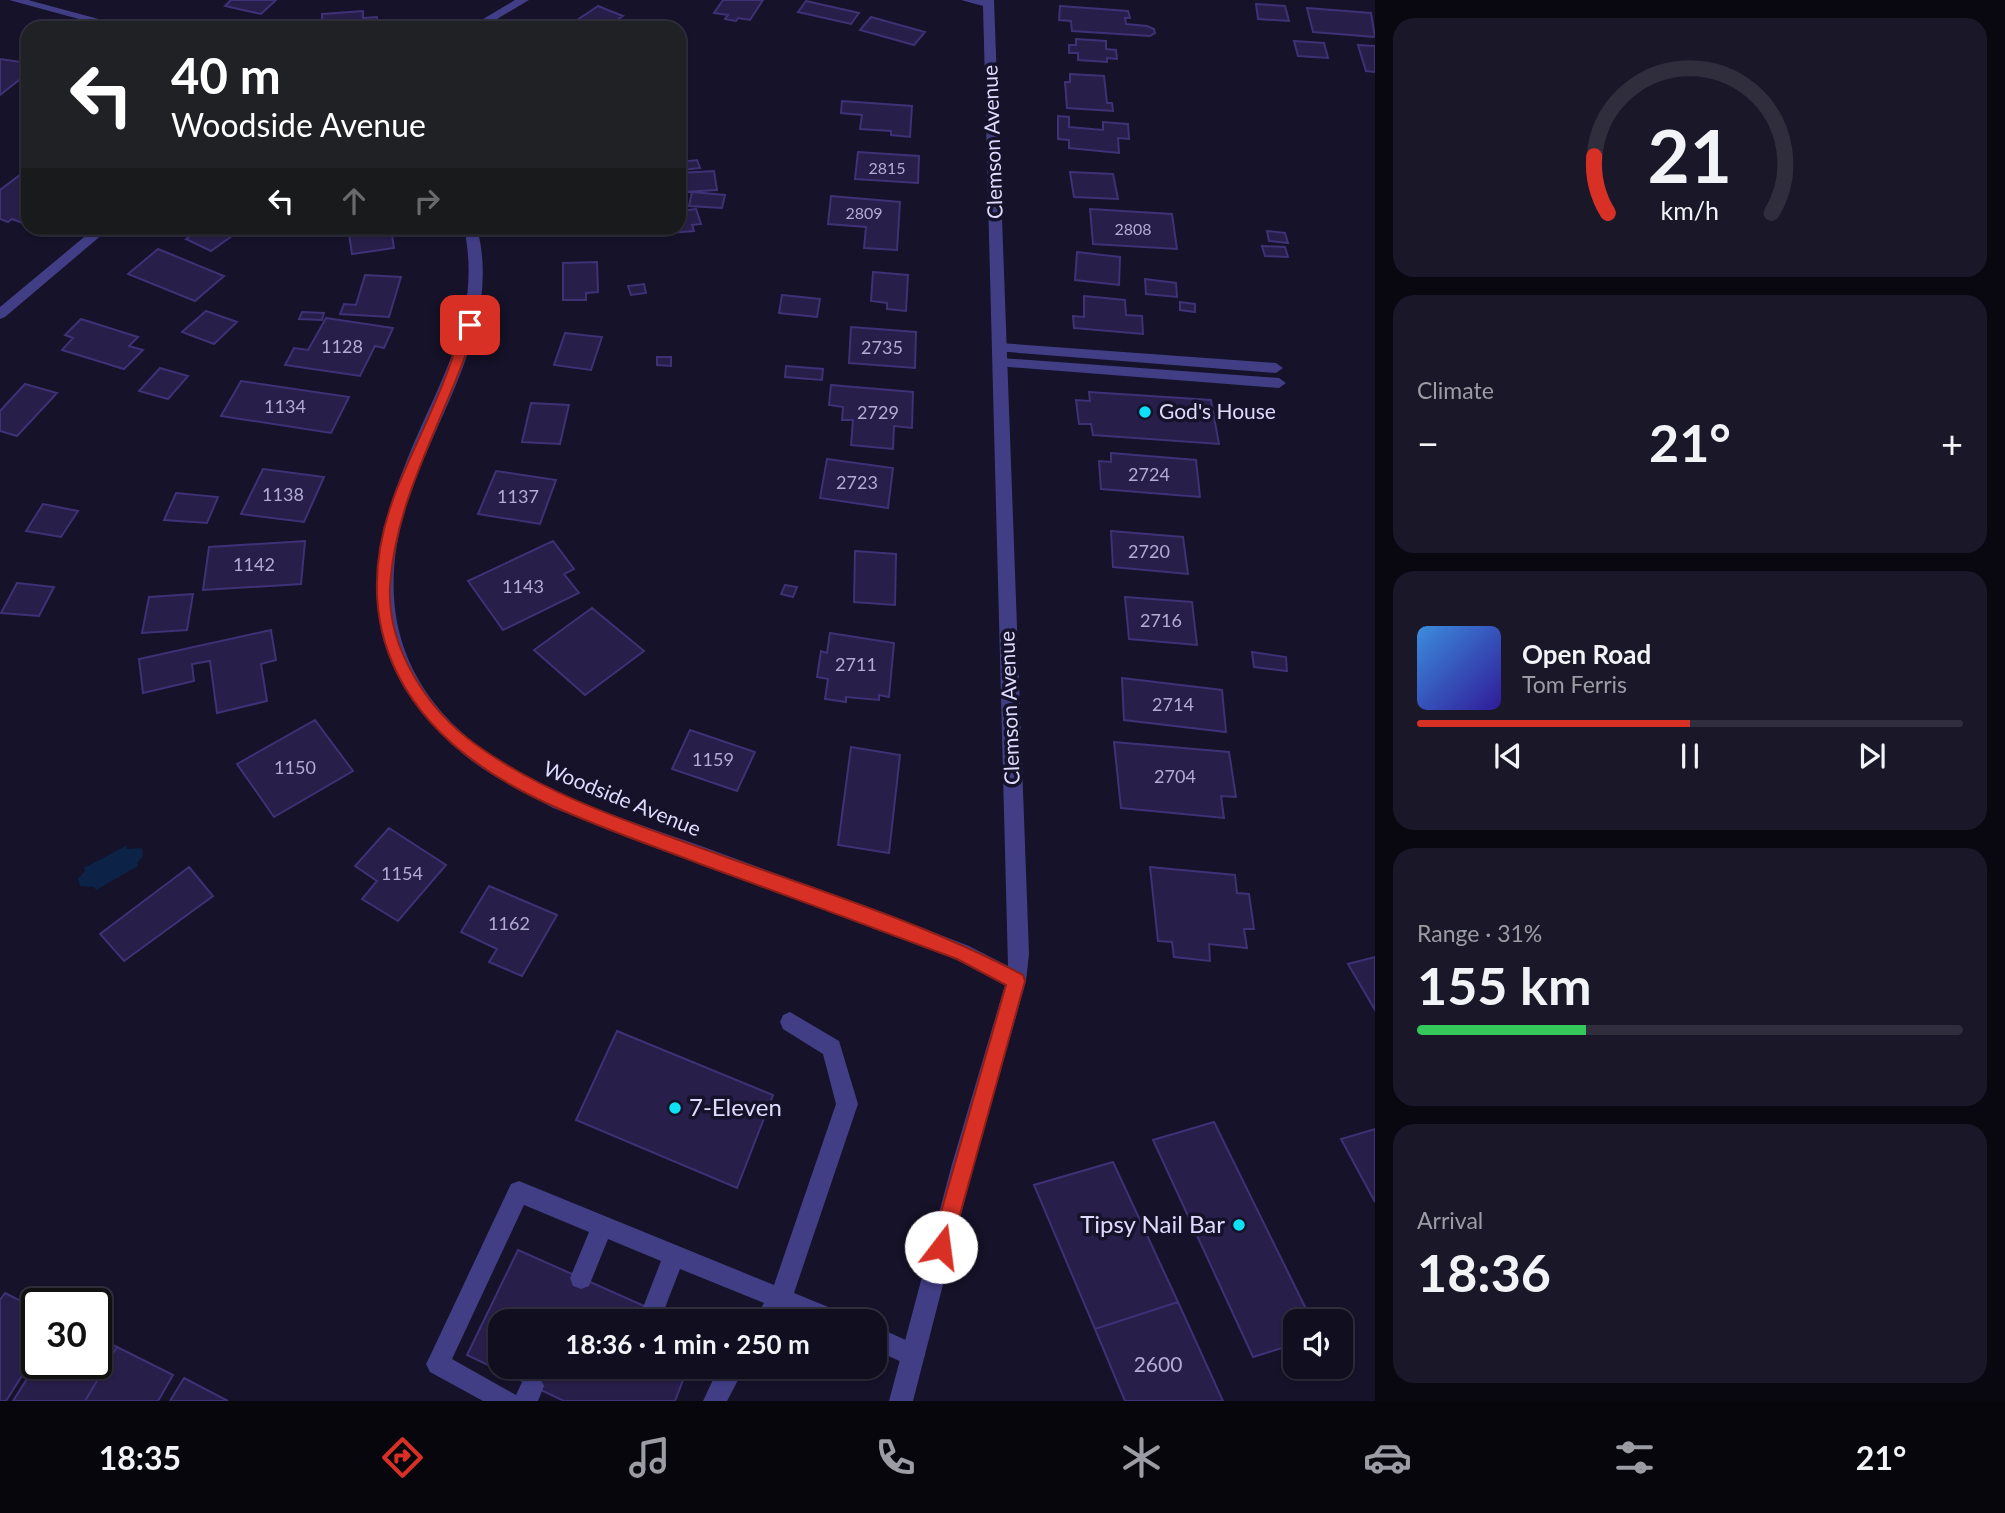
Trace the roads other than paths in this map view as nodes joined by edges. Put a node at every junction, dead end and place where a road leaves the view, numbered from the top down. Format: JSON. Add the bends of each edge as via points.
{"nodes":[{"id":1,"x":15,"y":0,"type":"edge"},
{"id":2,"x":523,"y":0,"type":"edge"},
{"id":3,"x":967,"y":0,"type":"edge"},
{"id":4,"x":988,"y":2,"type":"edge"},
{"id":5,"x":98,"y":21,"type":"edge"},
{"id":6,"x":486,"y":21,"type":"edge"},
{"id":7,"x":95,"y":235,"type":"edge"},
{"id":8,"x":472,"y":235,"type":"edge"},
{"id":9,"x":0,"y":314,"type":"edge"},
{"id":10,"x":1001,"y":356,"type":"junction"},
{"id":11,"x":1277,"y":375,"type":"dead end"},
{"id":12,"x":1016,"y":981,"type":"junction"},
{"id":13,"x":790,"y":1022,"type":"dead end"},
{"id":14,"x":602,"y":1226,"type":"junction"},
{"id":15,"x":675,"y":1254,"type":"junction"},
{"id":16,"x":581,"y":1278,"type":"dead end"},
{"id":17,"x":781,"y":1298,"type":"junction"},
{"id":18,"x":653,"y":1309,"type":"edge"},
{"id":19,"x":773,"y":1309,"type":"edge"},
{"id":20,"x":807,"y":1309,"type":"edge"},
{"id":21,"x":887,"y":1343,"type":"edge"},
{"id":22,"x":913,"y":1355,"type":"junction"},
{"id":23,"x":724,"y":1379,"type":"edge"},
{"id":24,"x":507,"y":1401,"type":"edge"},
{"id":25,"x":715,"y":1401,"type":"edge"},
{"id":26,"x":901,"y":1401,"type":"edge"}],
"edges":[{"from":1,"to":5,"type":"street"},
{"from":2,"to":6,"type":"street"},
{"from":3,"to":4,"type":"street"},
{"from":4,"to":10,"type":"street","name":"Clemson Avenue"},
{"from":7,"to":9,"type":"street"},
{"from":8,"to":12,"type":"street","name":"Woodside Avenue","via":[[478,276],[470,325],[398,502],[384,577],[388,632],[416,694],[468,748],[560,802],[962,953]]},
{"from":10,"to":11,"type":"street"},
{"from":10,"to":12,"type":"street","name":"Clemson Avenue","via":[[1019,954]]},
{"from":12,"to":22,"type":"street","name":"Clemson Avenue"},
{"from":13,"to":17,"type":"street","via":[[832,1048],[848,1104]]},
{"from":14,"to":15,"type":"street"},
{"from":14,"to":16,"type":"street"},
{"from":14,"to":24,"type":"street","via":[[519,1192],[438,1364]]},
{"from":15,"to":17,"type":"street"},
{"from":15,"to":18,"type":"street"},
{"from":17,"to":19,"type":"street"},
{"from":17,"to":20,"type":"street"},
{"from":21,"to":22,"type":"street"},
{"from":22,"to":26,"type":"street","name":"Clemson Avenue"},
{"from":23,"to":25,"type":"street"}]}
